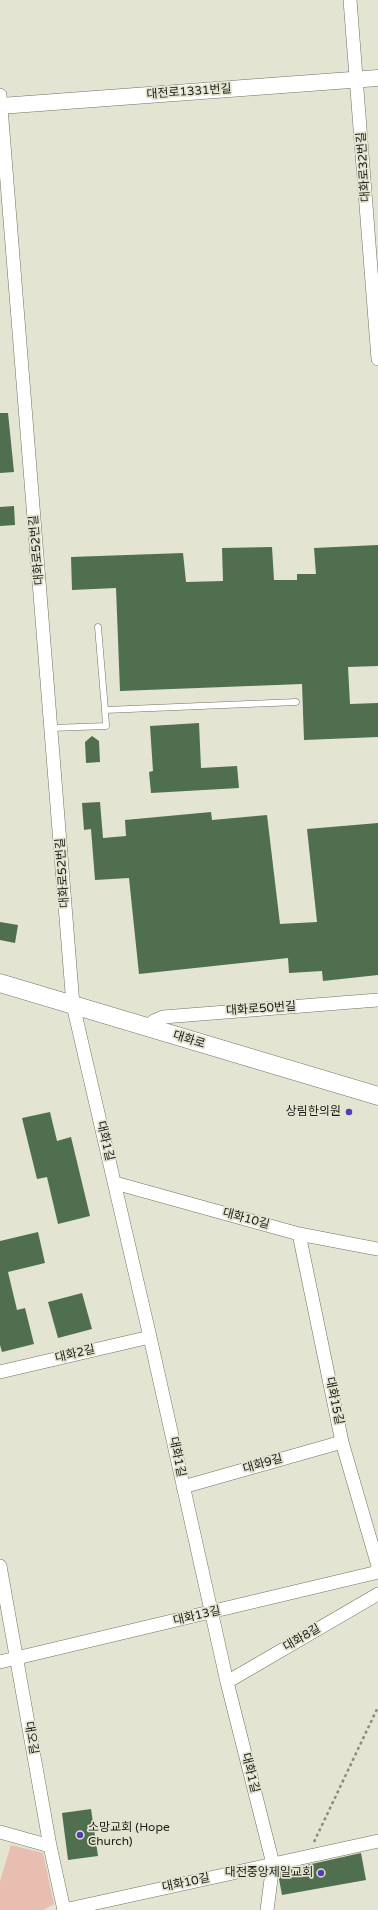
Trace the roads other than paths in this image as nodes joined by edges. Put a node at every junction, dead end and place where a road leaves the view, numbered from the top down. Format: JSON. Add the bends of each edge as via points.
{"nodes":[{"id":1,"x":350,"y":0,"type":"edge"},
{"id":2,"x":378,"y":78,"type":"edge"},
{"id":3,"x":357,"y":80,"type":"junction"},
{"id":4,"x":0,"y":102,"type":"edge"},
{"id":5,"x":375,"y":268,"type":"edge"},
{"id":6,"x":378,"y":359,"type":"edge"},
{"id":7,"x":98,"y":627,"type":"dead end"},
{"id":8,"x":296,"y":702,"type":"dead end"},
{"id":9,"x":104,"y":710,"type":"junction"},
{"id":10,"x":52,"y":728,"type":"junction"},
{"id":11,"x":0,"y":983,"type":"edge"},
{"id":12,"x":378,"y":1000,"type":"edge"},
{"id":13,"x":73,"y":1005,"type":"junction"},
{"id":14,"x":146,"y":1027,"type":"junction"},
{"id":15,"x":378,"y":1096,"type":"edge"},
{"id":16,"x":115,"y":1183,"type":"junction"},
{"id":17,"x":299,"y":1234,"type":"junction"},
{"id":18,"x":378,"y":1249,"type":"edge"},
{"id":19,"x":150,"y":1337,"type":"junction"},
{"id":20,"x":0,"y":1372,"type":"edge"},
{"id":21,"x":342,"y":1442,"type":"junction"},
{"id":22,"x":183,"y":1487,"type":"junction"},
{"id":23,"x":0,"y":1566,"type":"edge"},
{"id":24,"x":378,"y":1566,"type":"edge"},
{"id":25,"x":378,"y":1572,"type":"edge"},
{"id":26,"x":378,"y":1594,"type":"edge"},
{"id":27,"x":212,"y":1613,"type":"junction"},
{"id":28,"x":17,"y":1659,"type":"junction"},
{"id":29,"x":0,"y":1662,"type":"edge"},
{"id":30,"x":227,"y":1682,"type":"junction"},
{"id":31,"x":0,"y":1832,"type":"edge"},
{"id":32,"x":378,"y":1841,"type":"edge"},
{"id":33,"x":50,"y":1846,"type":"junction"},
{"id":34,"x":273,"y":1864,"type":"junction"},
{"id":35,"x":64,"y":1910,"type":"edge"},
{"id":36,"x":267,"y":1910,"type":"edge"}],
"edges":[{"from":1,"to":3,"type":"street","name":"대화로32번길"},
{"from":2,"to":3,"type":"street","name":"대전로1331번길"},
{"from":3,"to":4,"type":"street","name":"대전로1331번길"},
{"from":3,"to":5,"type":"street","name":"대화로32번길"},
{"from":4,"to":10,"type":"street","name":"대화로52번길"},
{"from":5,"to":6,"type":"street","name":"대화로32번길"},
{"from":7,"to":9,"type":"lane"},
{"from":8,"to":9,"type":"lane"},
{"from":9,"to":10,"type":"lane","via":[[106,726]]},
{"from":10,"to":13,"type":"street","name":"대화로52번길"},
{"from":11,"to":13,"type":"main road","name":"대화로"},
{"from":12,"to":14,"type":"street","name":"대화로50번길","via":[[163,1017]]},
{"from":13,"to":14,"type":"main road","name":"대화로"},
{"from":13,"to":16,"type":"street","name":"대화1길"},
{"from":14,"to":15,"type":"main road","name":"대화로"},
{"from":16,"to":17,"type":"street","name":"대화10길"},
{"from":16,"to":19,"type":"street","name":"대화1길"},
{"from":17,"to":18,"type":"street","name":"대화10길"},
{"from":17,"to":21,"type":"street","name":"대화15길"},
{"from":19,"to":20,"type":"street","name":"대화2길"},
{"from":19,"to":22,"type":"street","name":"대화1길"},
{"from":21,"to":22,"type":"street","name":"대화9길"},
{"from":21,"to":24,"type":"street","name":"대화15길"},
{"from":22,"to":27,"type":"street","name":"대화1길"},
{"from":23,"to":28,"type":"street","name":"대오길"},
{"from":25,"to":27,"type":"street","name":"대화13길"},
{"from":26,"to":30,"type":"street","name":"대화8길"},
{"from":27,"to":28,"type":"street","name":"대화13길"},
{"from":27,"to":30,"type":"street","name":"대화1길"},
{"from":28,"to":29,"type":"street","name":"대화13길"},
{"from":28,"to":33,"type":"street","name":"대오길"},
{"from":30,"to":34,"type":"street","name":"대화1길"},
{"from":31,"to":33,"type":"street"},
{"from":32,"to":34,"type":"street","name":"대화10길"},
{"from":33,"to":35,"type":"street","name":"대오길"},
{"from":34,"to":35,"type":"street","name":"대화10길"},
{"from":34,"to":36,"type":"street","name":"대화1길"}]}
